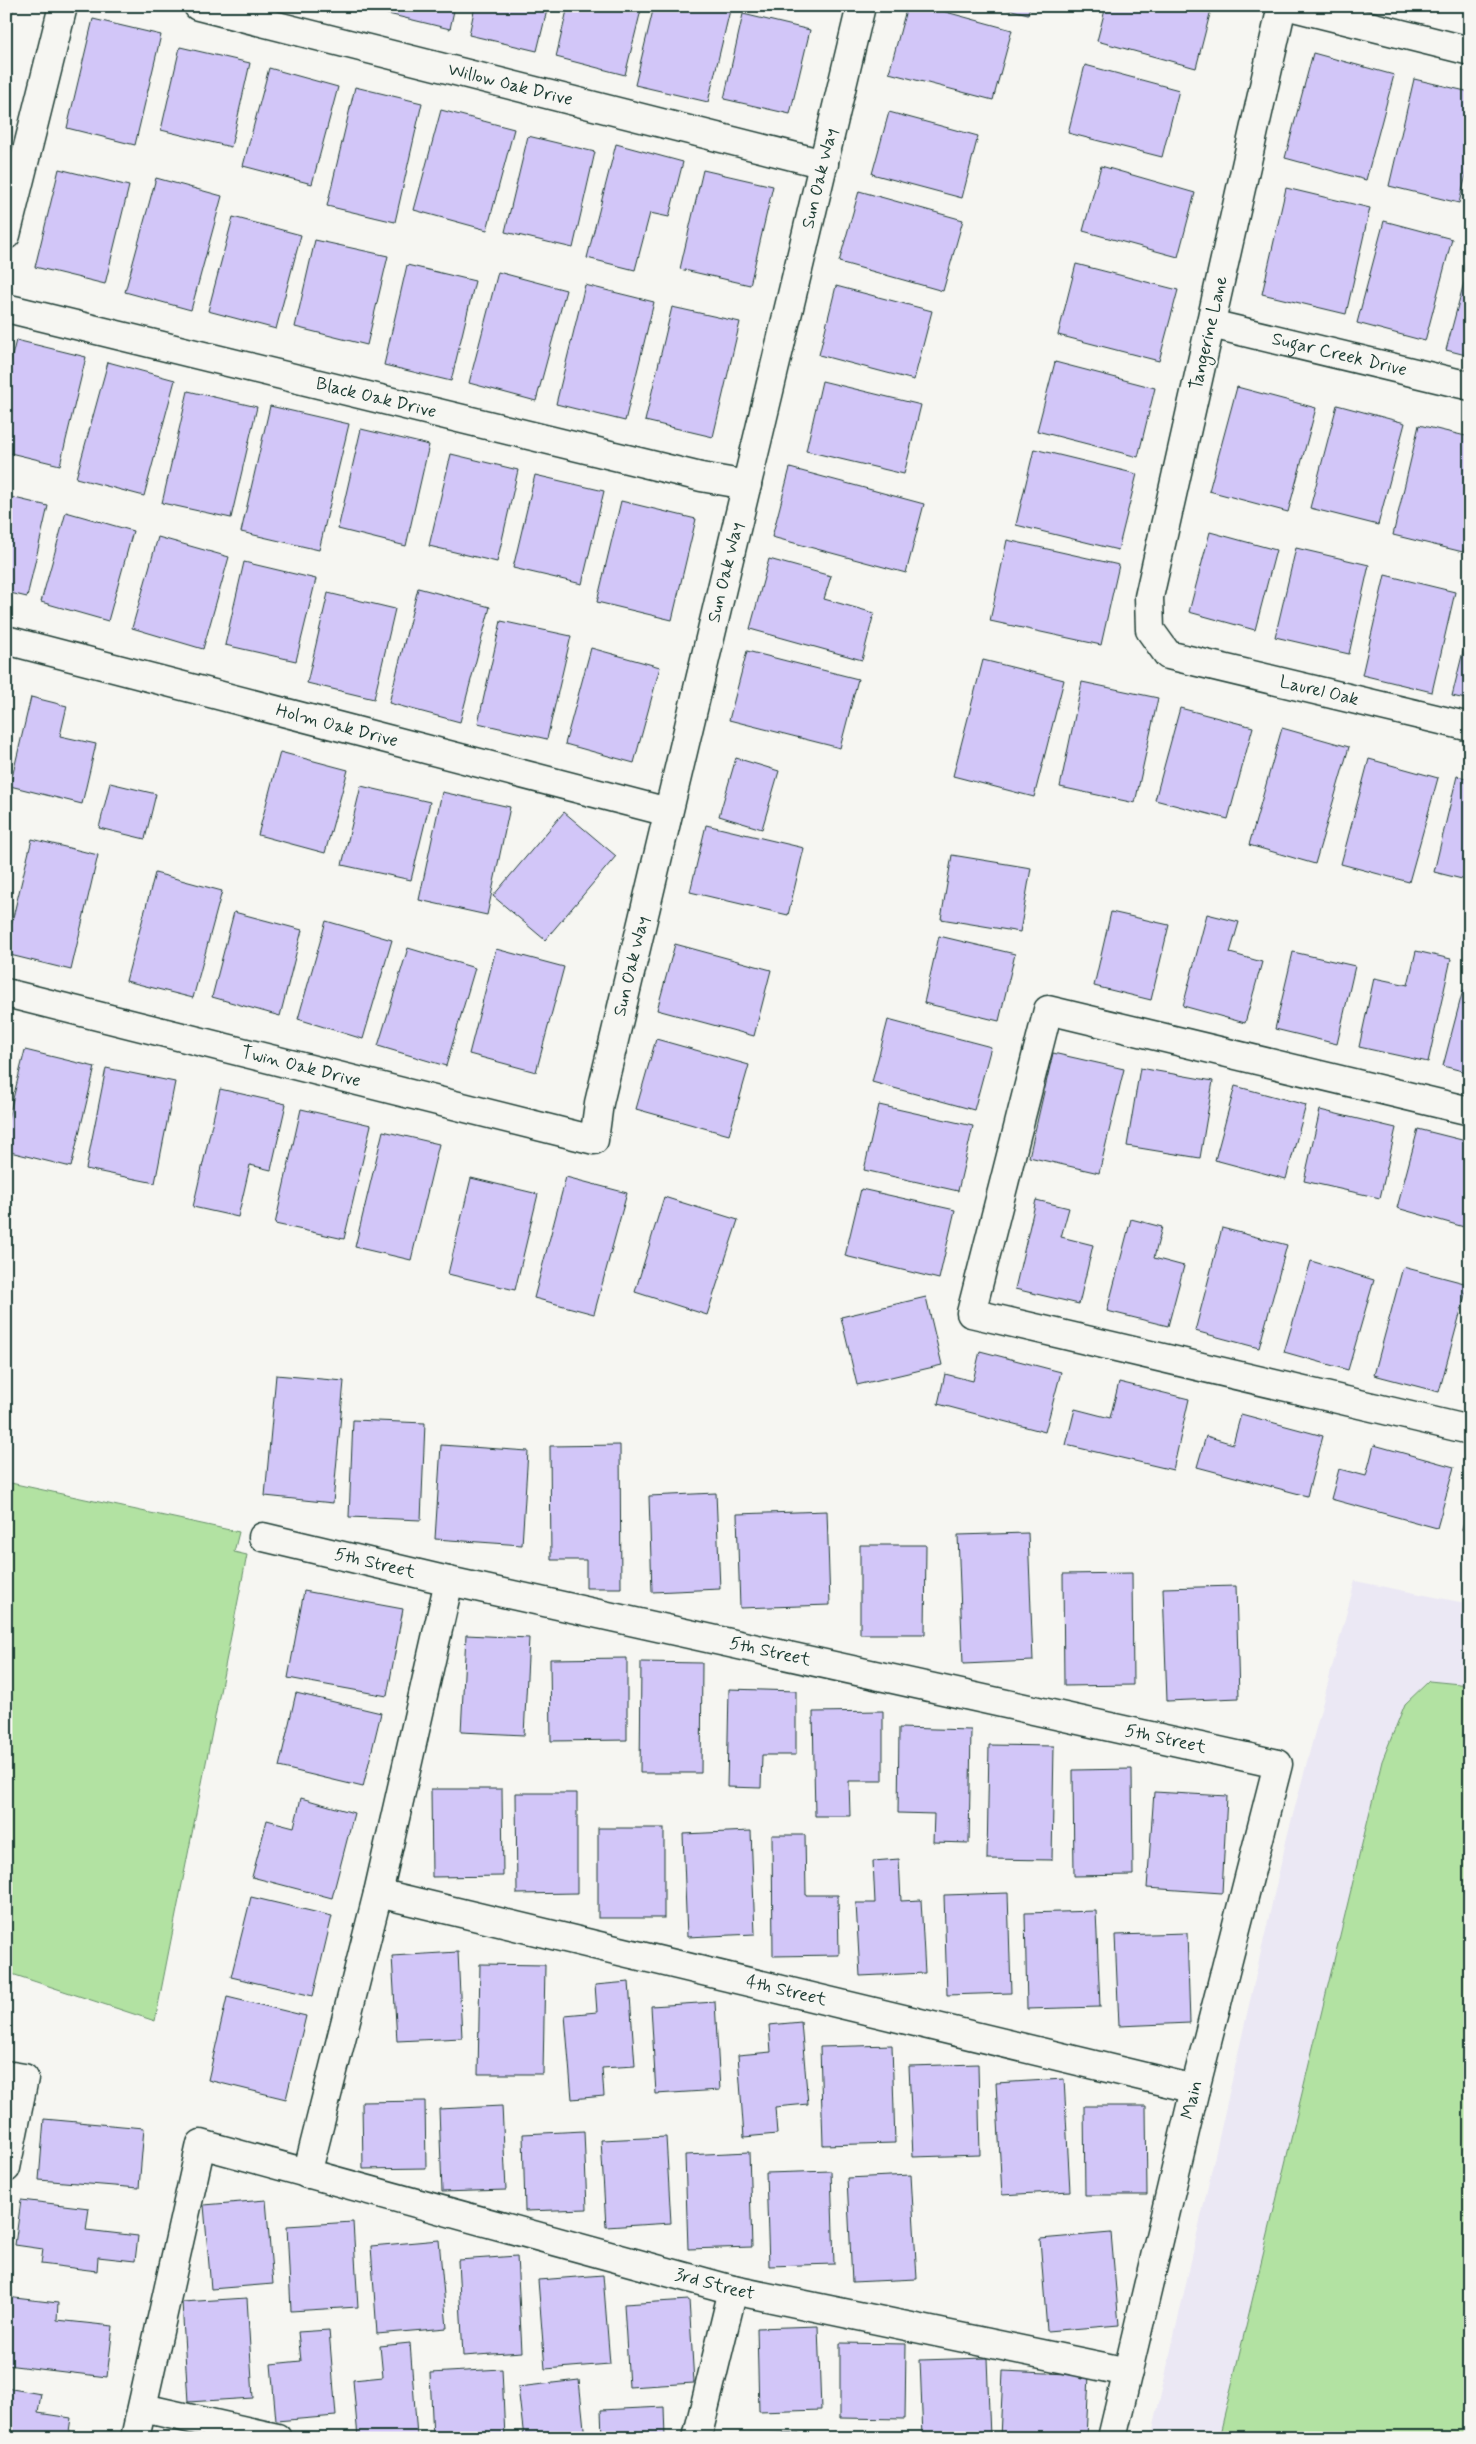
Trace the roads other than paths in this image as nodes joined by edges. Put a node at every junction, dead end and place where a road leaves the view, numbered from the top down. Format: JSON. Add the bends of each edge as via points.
{"nodes":[{"id":1,"x":63,"y":6,"type":"edge"},
{"id":2,"x":198,"y":6,"type":"edge"},
{"id":3,"x":861,"y":6,"type":"edge"},
{"id":4,"x":1282,"y":6,"type":"edge"},
{"id":5,"x":1289,"y":6,"type":"edge"},
{"id":6,"x":1470,"y":51,"type":"edge"},
{"id":7,"x":824,"y":164,"type":"junction"},
{"id":8,"x":6,"y":235,"type":"edge"},
{"id":9,"x":6,"y":308,"type":"edge"},
{"id":10,"x":1211,"y":324,"type":"junction"},
{"id":11,"x":1470,"y":386,"type":"edge"},
{"id":12,"x":747,"y":485,"type":"junction"},
{"id":13,"x":6,"y":640,"type":"edge"},
{"id":14,"x":1168,"y":655,"type":"joint"},
{"id":15,"x":1470,"y":727,"type":"edge"},
{"id":16,"x":668,"y":812,"type":"junction"},
{"id":17,"x":6,"y":993,"type":"edge"},
{"id":18,"x":1470,"y":1111,"type":"edge"},
{"id":19,"x":594,"y":1140,"type":"joint"},
{"id":20,"x":1470,"y":1430,"type":"edge"},
{"id":21,"x":263,"y":1537,"type":"dead end"},
{"id":22,"x":449,"y":1581,"type":"junction"},
{"id":23,"x":1278,"y":1764,"type":"joint"},
{"id":24,"x":378,"y":1893,"type":"junction"},
{"id":25,"x":6,"y":2075,"type":"edge"},
{"id":26,"x":1195,"y":2088,"type":"junction"},
{"id":27,"x":6,"y":2168,"type":"edge"},
{"id":28,"x":307,"y":2174,"type":"junction"},
{"id":29,"x":733,"y":2290,"type":"junction"},
{"id":30,"x":1128,"y":2372,"type":"junction"},
{"id":31,"x":143,"y":2408,"type":"junction"},
{"id":32,"x":136,"y":2438,"type":"edge"},
{"id":33,"x":277,"y":2438,"type":"edge"},
{"id":34,"x":697,"y":2438,"type":"edge"},
{"id":35,"x":1112,"y":2438,"type":"edge"}],
"edges":[{"from":1,"to":8,"type":"street"},
{"from":2,"to":7,"type":"street","name":"Willow Oak Drive"},
{"from":3,"to":7,"type":"street","name":"Sun Oak Way"},
{"from":4,"to":10,"type":"street","name":"Tangerine Lane"},
{"from":5,"to":6,"type":"street"},
{"from":7,"to":12,"type":"street","name":"Sun Oak Way"},
{"from":9,"to":12,"type":"street","name":"Black Oak Drive","via":[[691,475]]},
{"from":10,"to":11,"type":"street","name":"Sugar Creek Drive"},
{"from":10,"to":14,"type":"street","name":"Tangerine Lane","via":[[1149,597],[1150,630]]},
{"from":12,"to":16,"type":"street","name":"Sun Oak Way"},
{"from":13,"to":16,"type":"street","name":"Holm Oak Drive"},
{"from":14,"to":15,"type":"street","name":"Laurel Oak"},
{"from":16,"to":19,"type":"street","name":"Sun Oak Way","via":[[599,1103]]},
{"from":17,"to":19,"type":"street","name":"Twin Oak Drive"},
{"from":18,"to":20,"type":"street","via":[[1048,1010],[971,1313]]},
{"from":21,"to":22,"type":"street","name":"5th Street"},
{"from":22,"to":23,"type":"street","name":"5th Street"},
{"from":22,"to":24,"type":"street"},
{"from":23,"to":26,"type":"street","name":"Main"},
{"from":24,"to":26,"type":"street","name":"4th Street"},
{"from":24,"to":28,"type":"street"},
{"from":25,"to":27,"type":"street","via":[[24,2078]]},
{"from":26,"to":30,"type":"street","name":"Main"},
{"from":28,"to":29,"type":"street","name":"3rd Street"},
{"from":28,"to":31,"type":"street","name":"3rd Street","via":[[202,2144]]},
{"from":29,"to":30,"type":"street","name":"3rd Street"},
{"from":29,"to":34,"type":"street"},
{"from":30,"to":35,"type":"street","name":"Main"},
{"from":31,"to":32,"type":"street"},
{"from":31,"to":33,"type":"street"}]}
